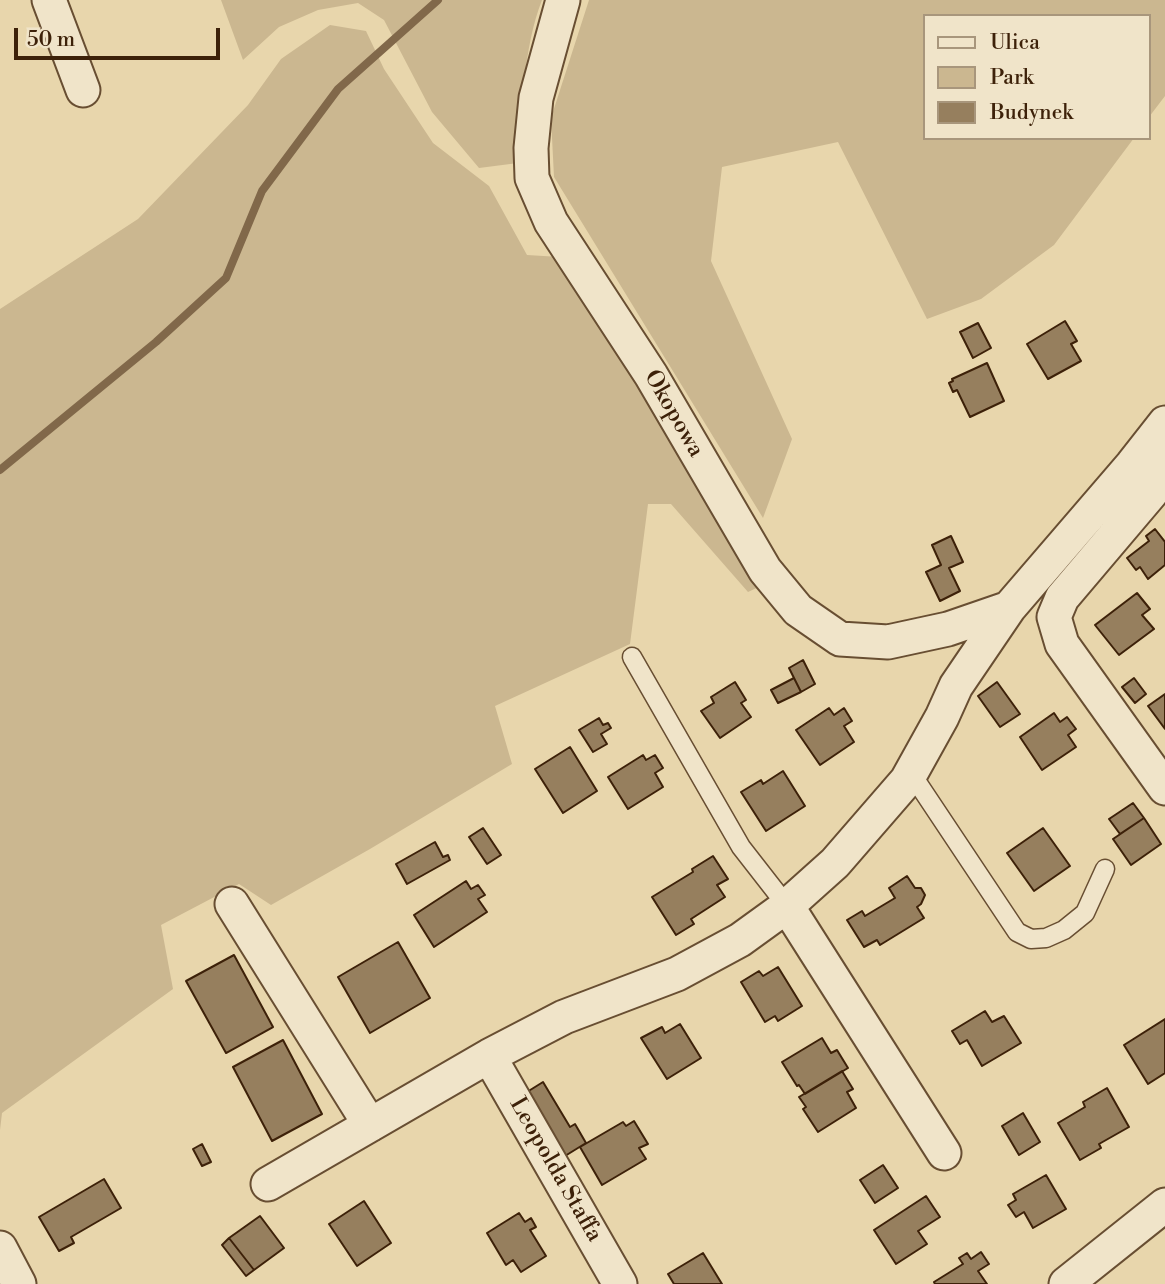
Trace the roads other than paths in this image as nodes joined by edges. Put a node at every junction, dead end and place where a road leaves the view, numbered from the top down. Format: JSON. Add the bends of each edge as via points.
{"nodes":[{"id":1,"x":49,"y":0,"type":"edge"},
{"id":2,"x":563,"y":0,"type":"edge"},
{"id":3,"x":83,"y":90,"type":"dead end"},
{"id":4,"x":1165,"y":423,"type":"edge"},
{"id":5,"x":1165,"y":449,"type":"edge"},
{"id":6,"x":1009,"y":608,"type":"junction"},
{"id":7,"x":632,"y":657,"type":"dead end"},
{"id":8,"x":911,"y":773,"type":"junction"},
{"id":9,"x":1165,"y":788,"type":"edge"},
{"id":10,"x":1105,"y":869,"type":"dead end"},
{"id":11,"x":232,"y":904,"type":"dead end"},
{"id":12,"x":787,"y":906,"type":"junction"},
{"id":13,"x":489,"y":1056,"type":"junction"},
{"id":14,"x":370,"y":1125,"type":"junction"},
{"id":15,"x":944,"y":1153,"type":"dead end"},
{"id":16,"x":268,"y":1184,"type":"dead end"},
{"id":17,"x":1165,"y":1205,"type":"edge"},
{"id":18,"x":0,"y":1248,"type":"edge"},
{"id":19,"x":19,"y":1284,"type":"edge"},
{"id":20,"x":620,"y":1284,"type":"edge"},
{"id":21,"x":1066,"y":1284,"type":"edge"}],
"edges":[{"from":1,"to":3,"type":"street"},
{"from":2,"to":6,"type":"street","name":"Okopowa","via":[[536,98],[532,178],[551,222],[651,376],[765,570],[798,610],[840,639],[888,642],[948,629]]},
{"from":4,"to":6,"type":"street"},
{"from":5,"to":9,"type":"street","via":[[1163,468],[1151,493],[1062,598],[1054,617],[1062,644]]},
{"from":6,"to":8,"type":"street","via":[[956,686]]},
{"from":7,"to":12,"type":"lane","via":[[741,847]]},
{"from":8,"to":10,"type":"lane","via":[[1017,932],[1031,939],[1064,930],[1085,913]]},
{"from":8,"to":12,"type":"street","via":[[835,863]]},
{"from":11,"to":14,"type":"street"},
{"from":12,"to":13,"type":"street","via":[[740,940],[677,974],[564,1017]]},
{"from":12,"to":15,"type":"street"},
{"from":13,"to":14,"type":"street"},
{"from":13,"to":20,"type":"street","name":"Leopolda Staffa"},
{"from":14,"to":16,"type":"street"},
{"from":17,"to":21,"type":"street"},
{"from":18,"to":19,"type":"street"}]}
